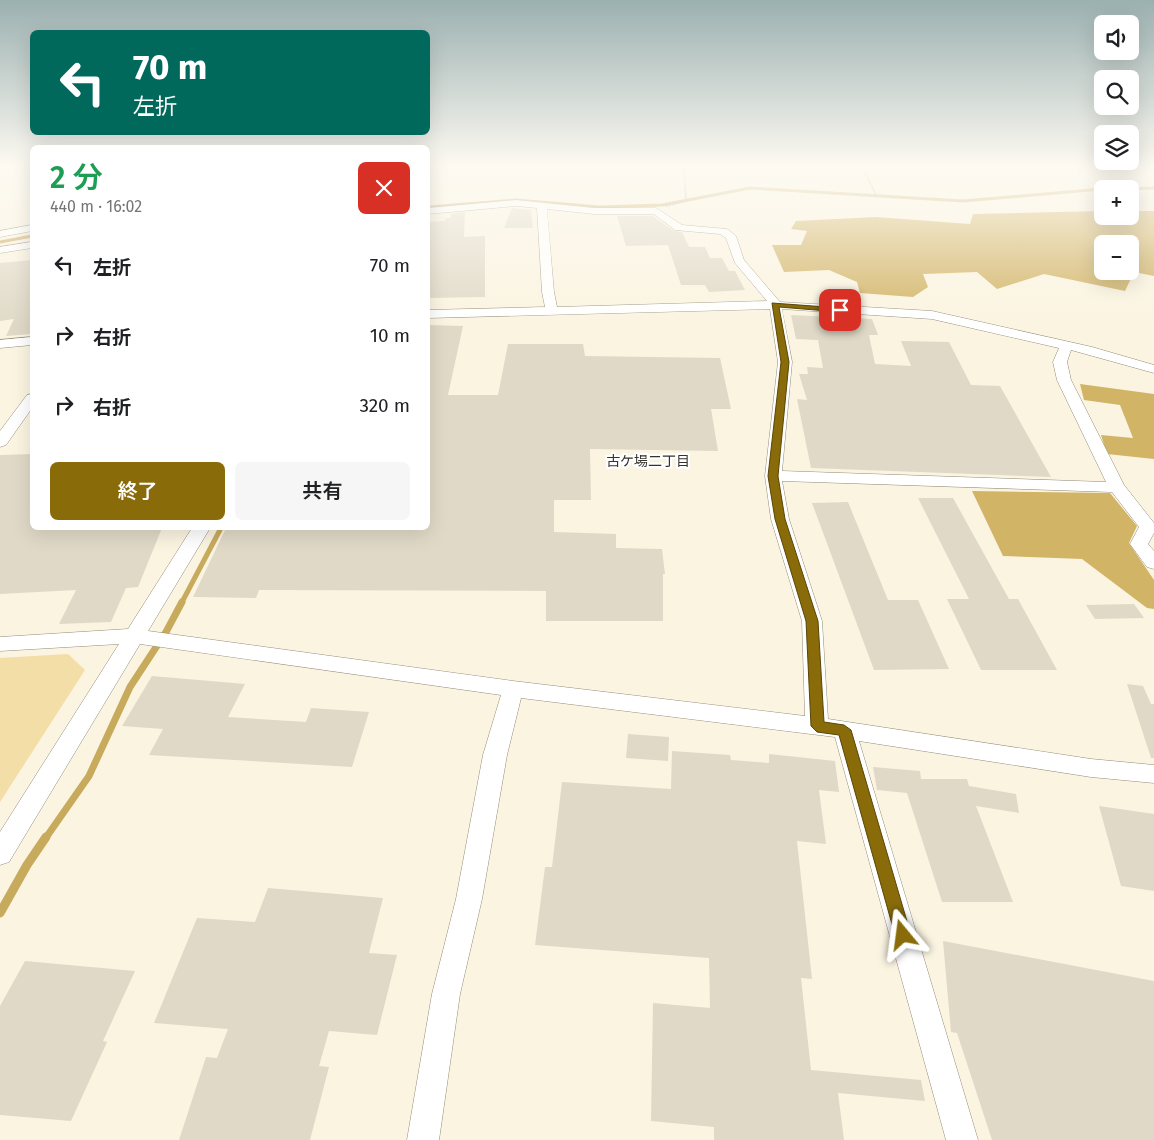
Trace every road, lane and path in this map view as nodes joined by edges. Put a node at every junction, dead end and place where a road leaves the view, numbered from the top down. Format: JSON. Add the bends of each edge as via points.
{"nodes":[{"id":1,"x":543,"y":219,"type":"edge"},
{"id":2,"x":667,"y":219,"type":"edge"},
{"id":3,"x":30,"y":228,"type":"edge"},
{"id":4,"x":0,"y":234,"type":"edge"},
{"id":5,"x":30,"y":245,"type":"edge"},
{"id":6,"x":0,"y":250,"type":"edge"},
{"id":7,"x":775,"y":305,"type":"junction"},
{"id":8,"x":552,"y":311,"type":"junction"},
{"id":9,"x":430,"y":314,"type":"edge"},
{"id":10,"x":30,"y":341,"type":"edge"},
{"id":11,"x":0,"y":344,"type":"edge"},
{"id":12,"x":1068,"y":346,"type":"junction"},
{"id":13,"x":1154,"y":369,"type":"edge"},
{"id":14,"x":30,"y":401,"type":"edge"},
{"id":15,"x":0,"y":442,"type":"edge"},
{"id":16,"x":773,"y":476,"type":"junction"},
{"id":17,"x":1117,"y":487,"type":"junction"},
{"id":18,"x":200,"y":530,"type":"edge"},
{"id":19,"x":1154,"y":563,"type":"edge"},
{"id":20,"x":135,"y":636,"type":"junction"},
{"id":21,"x":0,"y":644,"type":"edge"},
{"id":22,"x":512,"y":689,"type":"junction"},
{"id":23,"x":817,"y":726,"type":"junction"},
{"id":24,"x":844,"y":730,"type":"junction"},
{"id":25,"x":1154,"y":774,"type":"edge"},
{"id":26,"x":0,"y":854,"type":"edge"},
{"id":27,"x":423,"y":1140,"type":"edge"},
{"id":28,"x":962,"y":1140,"type":"edge"}],
"edges":[{"from":1,"to":8,"type":"street"},
{"from":2,"to":7,"type":"street","via":[[679,228],[723,231],[731,236],[739,261]]},
{"from":3,"to":4,"type":"street"},
{"from":5,"to":6,"type":"street"},
{"from":7,"to":8,"type":"street"},
{"from":7,"to":12,"type":"street","via":[[932,314]]},
{"from":7,"to":16,"type":"street","via":[[785,362]]},
{"from":8,"to":9,"type":"street"},
{"from":10,"to":11,"type":"street"},
{"from":12,"to":13,"type":"street"},
{"from":12,"to":17,"type":"street","via":[[1062,352],[1059,365],[1064,380]]},
{"from":14,"to":15,"type":"street"},
{"from":16,"to":17,"type":"street"},
{"from":16,"to":23,"type":"street","via":[[780,519],[812,621]]},
{"from":17,"to":19,"type":"street","via":[[1148,527],[1139,544]]},
{"from":18,"to":20,"type":"street"},
{"from":20,"to":21,"type":"street"},
{"from":20,"to":22,"type":"street"},
{"from":20,"to":26,"type":"street"},
{"from":22,"to":23,"type":"street"},
{"from":22,"to":27,"type":"street","via":[[495,755],[446,994]]},
{"from":23,"to":24,"type":"street"},
{"from":24,"to":25,"type":"street","via":[[1091,768]]},
{"from":24,"to":28,"type":"street"}]}
